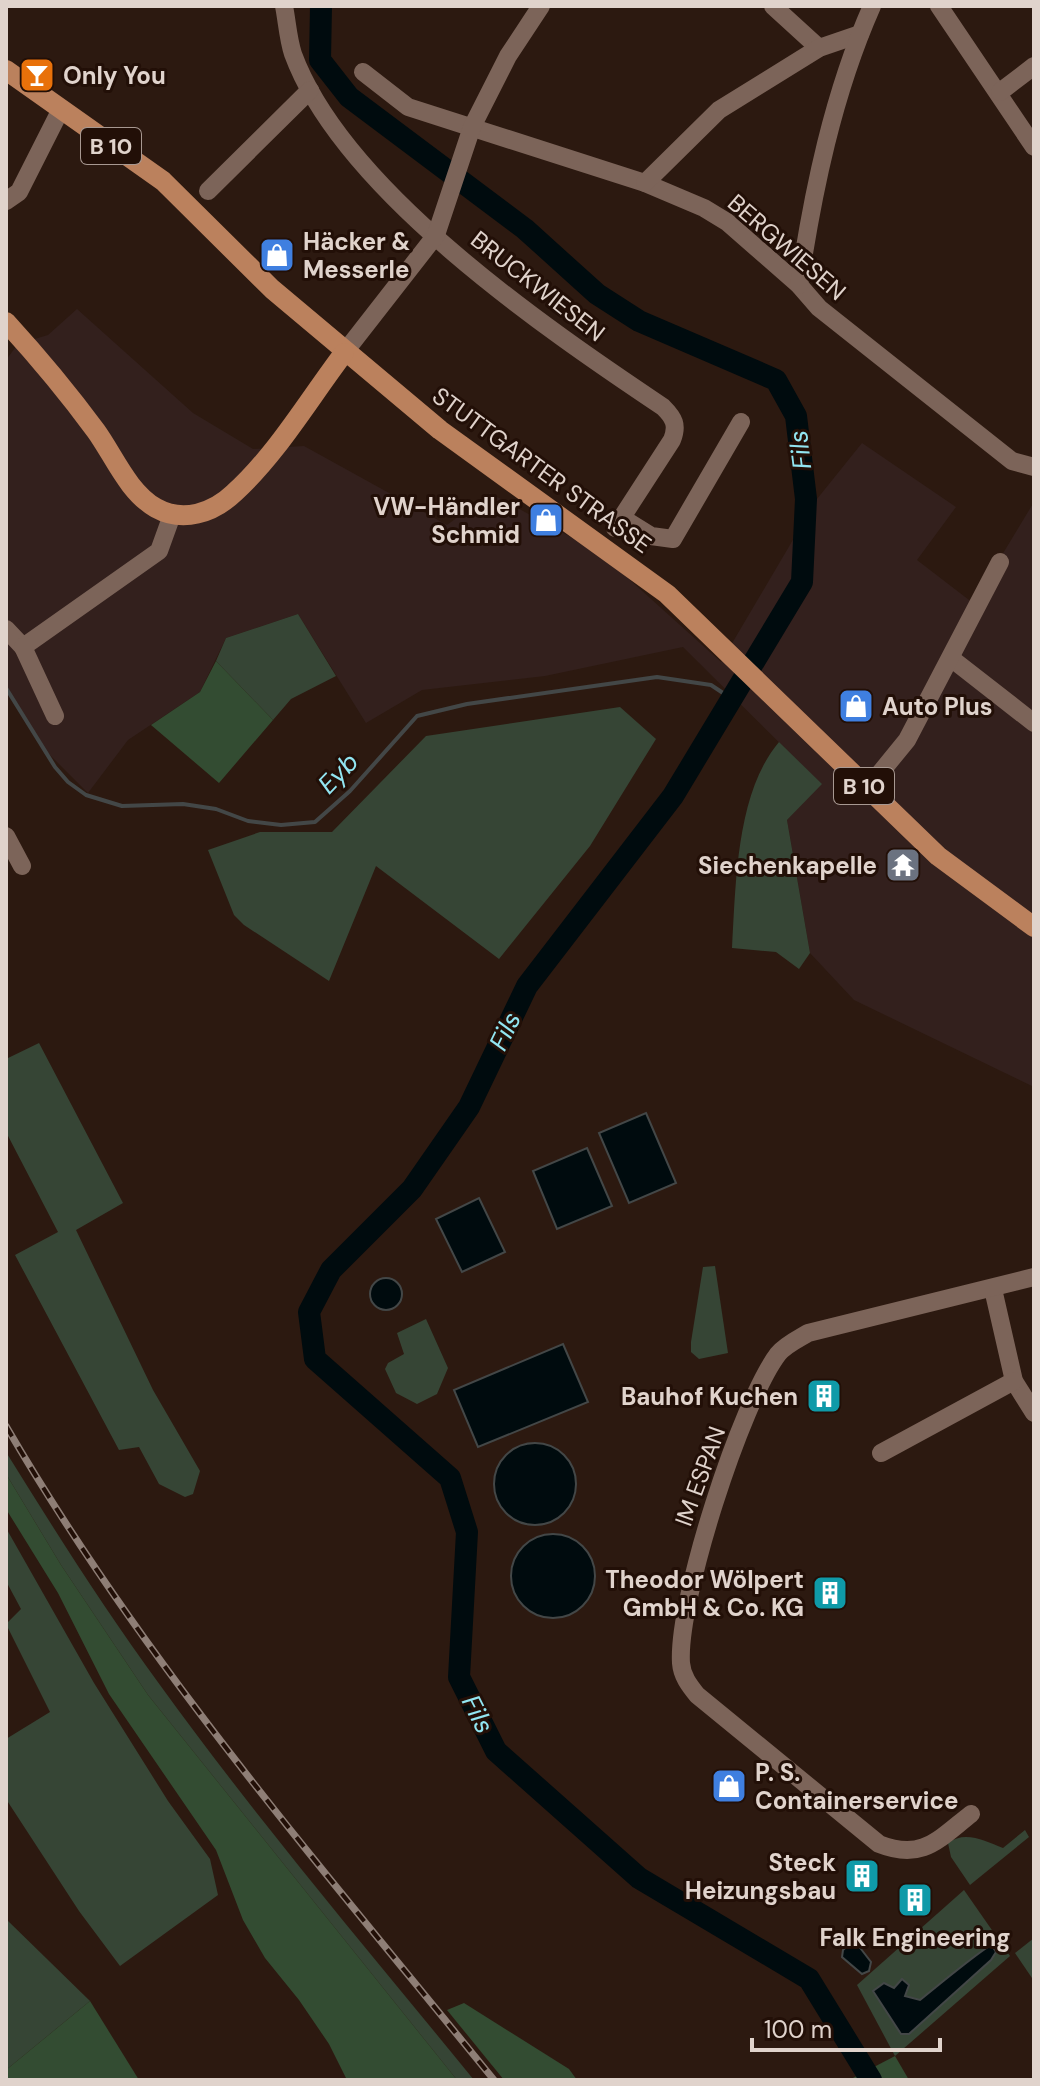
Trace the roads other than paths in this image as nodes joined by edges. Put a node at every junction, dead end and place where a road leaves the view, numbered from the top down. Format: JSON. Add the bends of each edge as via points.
{"nodes":[{"id":1,"x":284,"y":6,"type":"edge"},
{"id":2,"x":541,"y":6,"type":"edge"},
{"id":3,"x":773,"y":6,"type":"edge"},
{"id":4,"x":872,"y":6,"type":"edge"},
{"id":5,"x":939,"y":6,"type":"edge"},
{"id":6,"x":860,"y":34,"type":"junction"},
{"id":7,"x":819,"y":48,"type":"junction"},
{"id":8,"x":1034,"y":66,"type":"edge"},
{"id":9,"x":6,"y":70,"type":"edge"},
{"id":10,"x":363,"y":72,"type":"dead end"},
{"id":11,"x":310,"y":90,"type":"junction"},
{"id":12,"x":1000,"y":92,"type":"junction"},
{"id":13,"x":60,"y":111,"type":"junction"},
{"id":14,"x":472,"y":127,"type":"junction"},
{"id":15,"x":1034,"y":147,"type":"edge"},
{"id":16,"x":645,"y":183,"type":"junction"},
{"id":17,"x":208,"y":191,"type":"dead end"},
{"id":18,"x":6,"y":201,"type":"edge"},
{"id":19,"x":436,"y":235,"type":"junction"},
{"id":20,"x":799,"y":285,"type":"junction"},
{"id":21,"x":6,"y":322,"type":"edge"},
{"id":22,"x":344,"y":353,"type":"junction"},
{"id":23,"x":741,"y":422,"type":"dead end"},
{"id":24,"x":1034,"y":467,"type":"edge"},
{"id":25,"x":172,"y":515,"type":"junction"},
{"id":26,"x":1000,"y":562,"type":"dead end"},
{"id":27,"x":6,"y":629,"type":"edge"},
{"id":28,"x":23,"y":647,"type":"junction"},
{"id":29,"x":952,"y":659,"type":"junction"},
{"id":30,"x":55,"y":716,"type":"dead end"},
{"id":31,"x":1034,"y":723,"type":"edge"},
{"id":32,"x":867,"y":789,"type":"junction"},
{"id":33,"x":6,"y":836,"type":"edge"},
{"id":34,"x":22,"y":866,"type":"dead end"},
{"id":35,"x":1034,"y":927,"type":"edge"},
{"id":36,"x":1034,"y":1277,"type":"edge"},
{"id":37,"x":993,"y":1289,"type":"junction"},
{"id":38,"x":1014,"y":1381,"type":"junction"},
{"id":39,"x":1034,"y":1413,"type":"edge"},
{"id":40,"x":881,"y":1453,"type":"dead end"},
{"id":41,"x":971,"y":1814,"type":"dead end"}],
"edges":[{"from":1,"to":11,"type":"street","name":"BRUCKWIESEN","via":[[293,52]]},
{"from":2,"to":14,"type":"street"},
{"from":3,"to":7,"type":"street"},
{"from":4,"to":6,"type":"street"},
{"from":5,"to":12,"type":"street"},
{"from":6,"to":7,"type":"street"},
{"from":6,"to":20,"type":"street","via":[[812,195]]},
{"from":7,"to":16,"type":"street","via":[[719,110]]},
{"from":8,"to":12,"type":"street"},
{"from":9,"to":13,"type":"main road","name":"STUTTGARTER STRASSE","number":"B 10"},
{"from":10,"to":14,"type":"street","name":"BERGWIESEN","via":[[408,107]]},
{"from":11,"to":17,"type":"street"},
{"from":11,"to":19,"type":"street","name":"BRUCKWIESEN","via":[[355,158]]},
{"from":12,"to":15,"type":"street"},
{"from":13,"to":18,"type":"street","via":[[19,192]]},
{"from":13,"to":22,"type":"main road","name":"STUTTGARTER STRASSE","number":"B 10","via":[[163,181]]},
{"from":14,"to":16,"type":"street","name":"BERGWIESEN"},
{"from":14,"to":19,"type":"street"},
{"from":16,"to":20,"type":"street","name":"BERGWIESEN","via":[[727,222]]},
{"from":19,"to":22,"type":"street"},
{"from":19,"to":23,"type":"street","name":"BRUCKWIESEN","via":[[556,335],[674,418],[672,440],[618,523],[673,539]]},
{"from":20,"to":24,"type":"street","name":"BERGWIESEN","via":[[819,308],[1012,461]]},
{"from":21,"to":25,"type":"main road","via":[[64,389],[135,490]]},
{"from":22,"to":25,"type":"main road","via":[[233,495],[202,513]]},
{"from":22,"to":32,"type":"main road","name":"STUTTGARTER STRASSE","number":"B 10","via":[[475,457],[635,569]]},
{"from":25,"to":28,"type":"street","via":[[159,551]]},
{"from":26,"to":29,"type":"street"},
{"from":27,"to":28,"type":"street"},
{"from":28,"to":30,"type":"street"},
{"from":29,"to":31,"type":"street"},
{"from":29,"to":32,"type":"street","via":[[907,740]]},
{"from":32,"to":35,"type":"main road","name":"STUTTGARTER STRASSE","number":"B 10","via":[[938,856]]},
{"from":33,"to":34,"type":"street"},
{"from":36,"to":37,"type":"street","name":"IM ESPAN"},
{"from":37,"to":38,"type":"street"},
{"from":37,"to":41,"type":"street","name":"IM ESPAN","via":[[808,1333],[781,1350],[746,1419],[703,1538],[681,1663],[685,1680],[697,1695],[879,1844],[912,1853],[936,1842]]},
{"from":38,"to":39,"type":"street"},
{"from":38,"to":40,"type":"street"}]}
